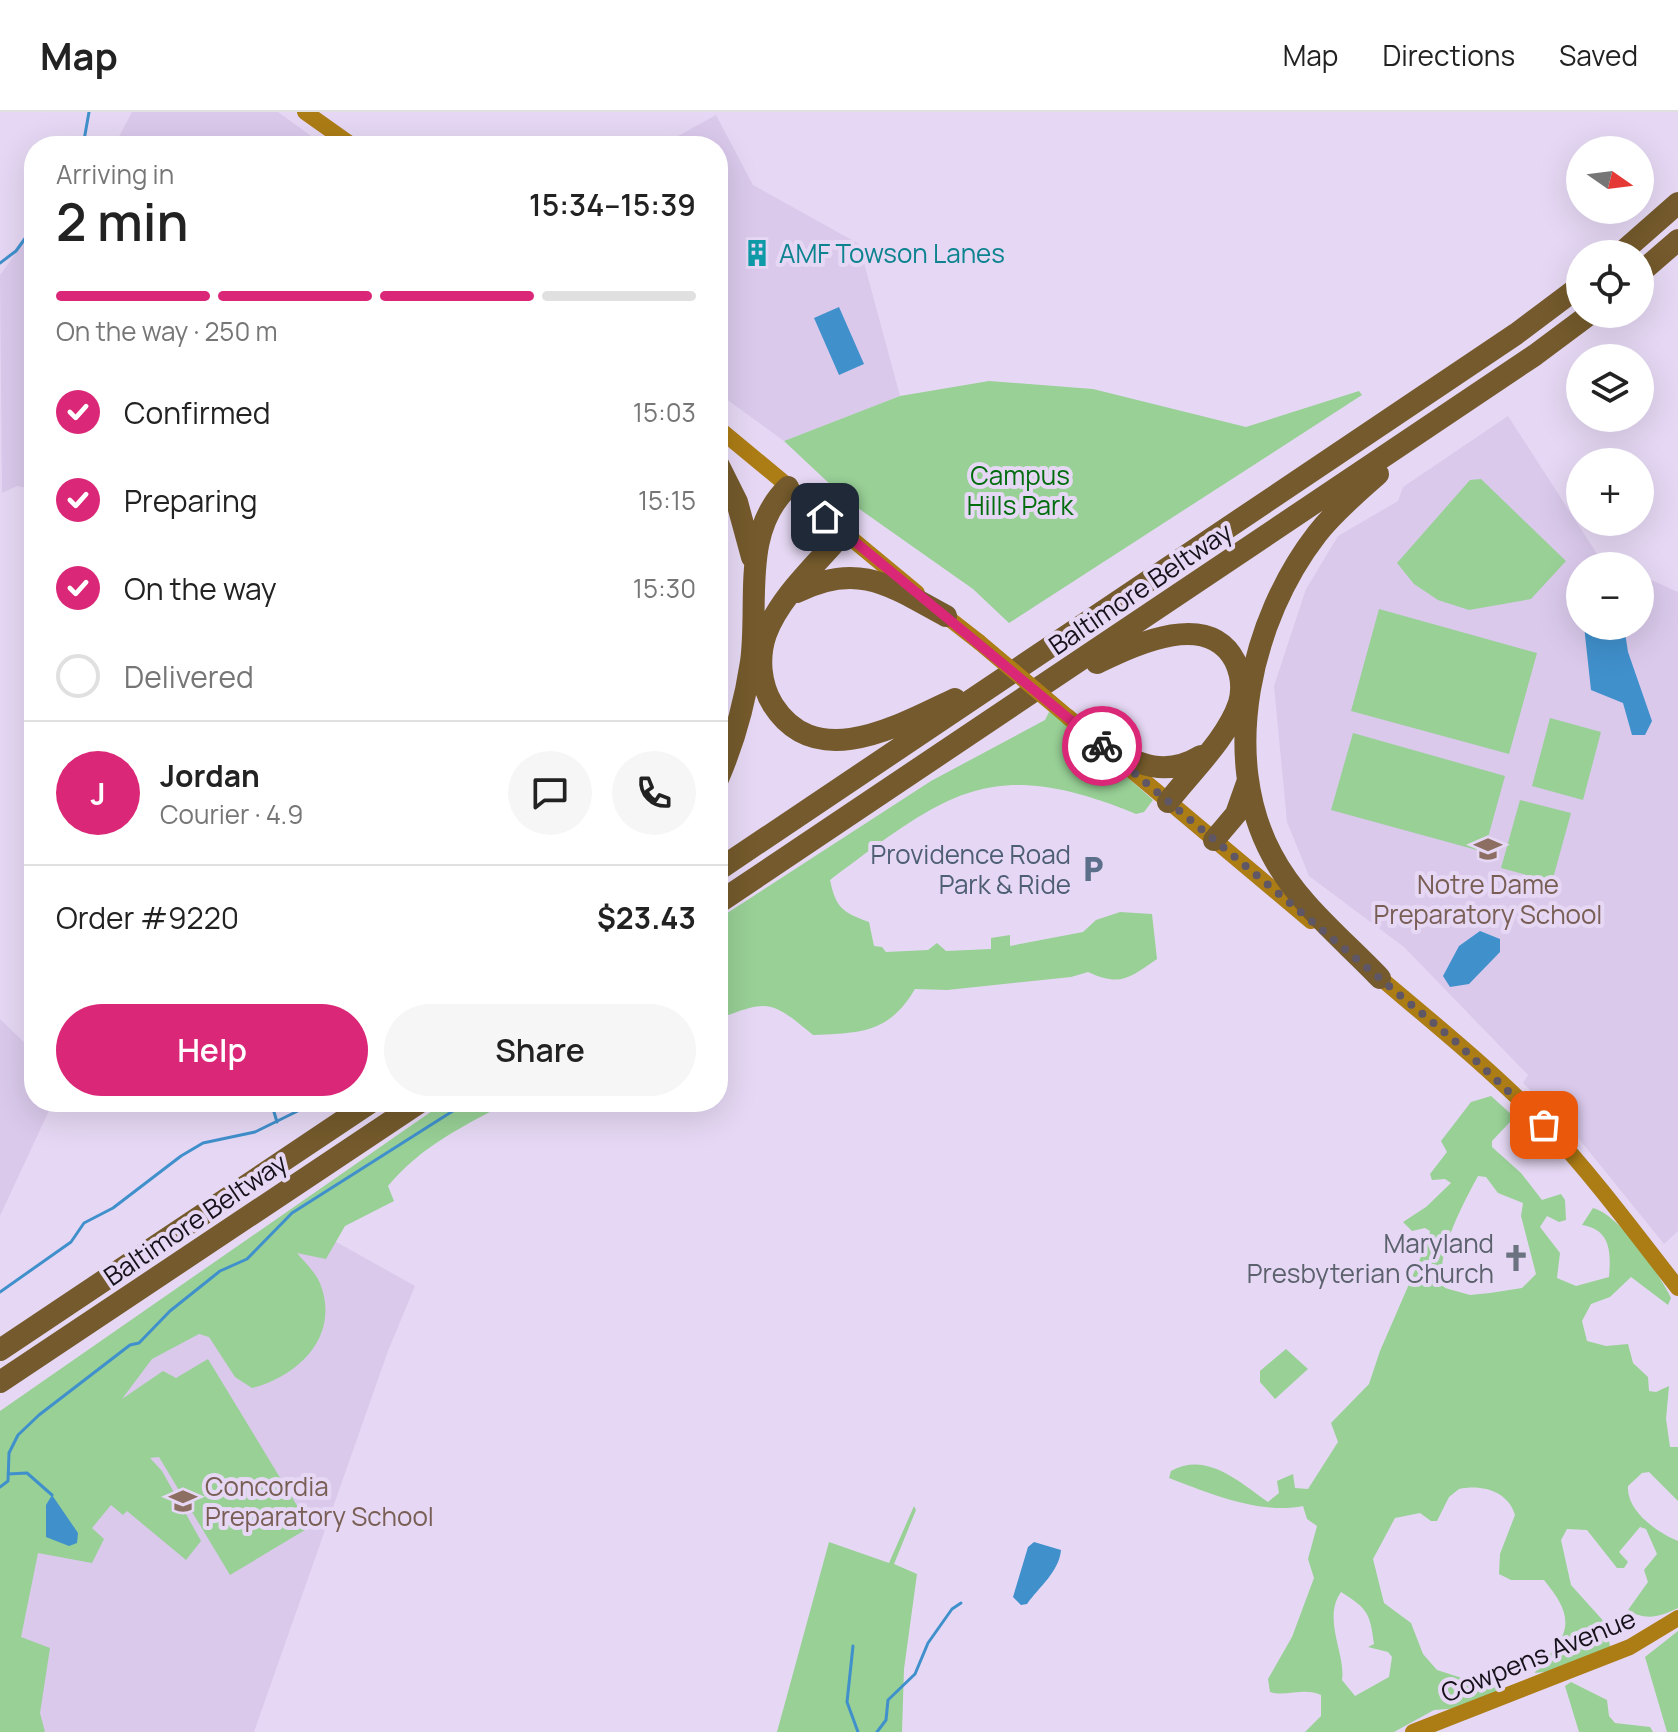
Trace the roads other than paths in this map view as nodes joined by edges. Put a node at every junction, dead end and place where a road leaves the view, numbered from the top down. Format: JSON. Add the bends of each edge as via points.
{"nodes":[{"id":1,"x":305,"y":112,"type":"edge"},
{"id":2,"x":339,"y":136,"type":"edge"},
{"id":3,"x":1678,"y":203,"type":"edge"},
{"id":4,"x":1636,"y":240,"type":"edge"},
{"id":5,"x":1678,"y":240,"type":"edge"},
{"id":6,"x":1654,"y":261,"type":"edge"},
{"id":7,"x":1566,"y":296,"type":"edge"},
{"id":8,"x":1570,"y":328,"type":"edge"},
{"id":9,"x":1456,"y":407,"type":"junction"},
{"id":10,"x":728,"y":436,"type":"edge"},
{"id":11,"x":728,"y":484,"type":"edge"},
{"id":12,"x":788,"y":487,"type":"junction"},
{"id":13,"x":844,"y":532,"type":"junction"},
{"id":14,"x":754,"y":569,"type":"junction"},
{"id":15,"x":792,"y":594,"type":"junction"},
{"id":16,"x":946,"y":616,"type":"junction"},
{"id":17,"x":1028,"y":663,"type":"junction"},
{"id":18,"x":1028,"y":697,"type":"junction"},
{"id":19,"x":1100,"y":744,"type":"junction"},
{"id":20,"x":728,"y":746,"type":"edge"},
{"id":21,"x":1206,"y":753,"type":"junction"},
{"id":22,"x":1247,"y":783,"type":"junction"},
{"id":23,"x":1168,"y":802,"type":"junction"},
{"id":24,"x":1214,"y":840,"type":"junction"},
{"id":25,"x":728,"y":863,"type":"edge"},
{"id":26,"x":728,"y":896,"type":"edge"},
{"id":27,"x":1380,"y":978,"type":"junction"},
{"id":28,"x":356,"y":1112,"type":"edge"},
{"id":29,"x":405,"y":1112,"type":"edge"},
{"id":30,"x":1678,"y":1288,"type":"edge"},
{"id":31,"x":69,"y":1304,"type":"junction"},
{"id":32,"x":0,"y":1338,"type":"edge"},
{"id":33,"x":0,"y":1350,"type":"edge"},
{"id":34,"x":32,"y":1361,"type":"junction"},
{"id":35,"x":0,"y":1382,"type":"edge"},
{"id":36,"x":0,"y":1390,"type":"edge"},
{"id":37,"x":1678,"y":1618,"type":"edge"},
{"id":38,"x":1413,"y":1732,"type":"edge"}],
"edges":[{"from":1,"to":2,"type":"street"},
{"from":3,"to":4,"type":"highway"},
{"from":5,"to":6,"type":"highway"},
{"from":7,"to":17,"type":"highway","name":"Baltimore Beltway"},
{"from":8,"to":9,"type":"highway","name":"Baltimore Beltway"},
{"from":9,"to":18,"type":"highway","name":"Baltimore Beltway"},
{"from":9,"to":22,"type":"highway","via":[[1336,512],[1288,579],[1253,683]]},
{"from":10,"to":12,"type":"street"},
{"from":11,"to":14,"type":"highway"},
{"from":12,"to":13,"type":"street"},
{"from":12,"to":14,"type":"highway","via":[[765,522]]},
{"from":13,"to":15,"type":"highway"},
{"from":13,"to":16,"type":"street"},
{"from":14,"to":20,"type":"highway","via":[[746,688]]},
{"from":15,"to":16,"type":"highway","via":[[819,581],[854,576],[889,584]]},
{"from":15,"to":17,"type":"highway","via":[[767,633],[761,663],[764,685],[785,719],[819,738],[849,741],[882,732]]},
{"from":16,"to":19,"type":"street","bridge":true},
{"from":17,"to":25,"type":"highway","name":"Baltimore Beltway"},
{"from":18,"to":21,"type":"highway","via":[[1142,643],[1184,634],[1207,637],[1233,658],[1241,692],[1224,732]]},
{"from":18,"to":26,"type":"highway","name":"Baltimore Beltway"},
{"from":19,"to":21,"type":"highway","via":[[1153,769],[1177,768]]},
{"from":19,"to":23,"type":"street"},
{"from":21,"to":23,"type":"highway"},
{"from":22,"to":24,"type":"highway","via":[[1236,814]]},
{"from":22,"to":27,"type":"highway","via":[[1261,831],[1286,878]]},
{"from":23,"to":24,"type":"street"},
{"from":24,"to":27,"type":"street"},
{"from":27,"to":30,"type":"street","via":[[1544,1125]]},
{"from":28,"to":31,"type":"highway","name":"Baltimore Beltway"},
{"from":29,"to":34,"type":"highway","name":"Baltimore Beltway"},
{"from":31,"to":32,"type":"highway"},
{"from":31,"to":33,"type":"highway","name":"Baltimore Beltway"},
{"from":34,"to":35,"type":"highway","name":"Baltimore Beltway"},
{"from":34,"to":36,"type":"highway"},
{"from":37,"to":38,"type":"street","name":"Cowpens Avenue","via":[[1630,1647]]}]}
